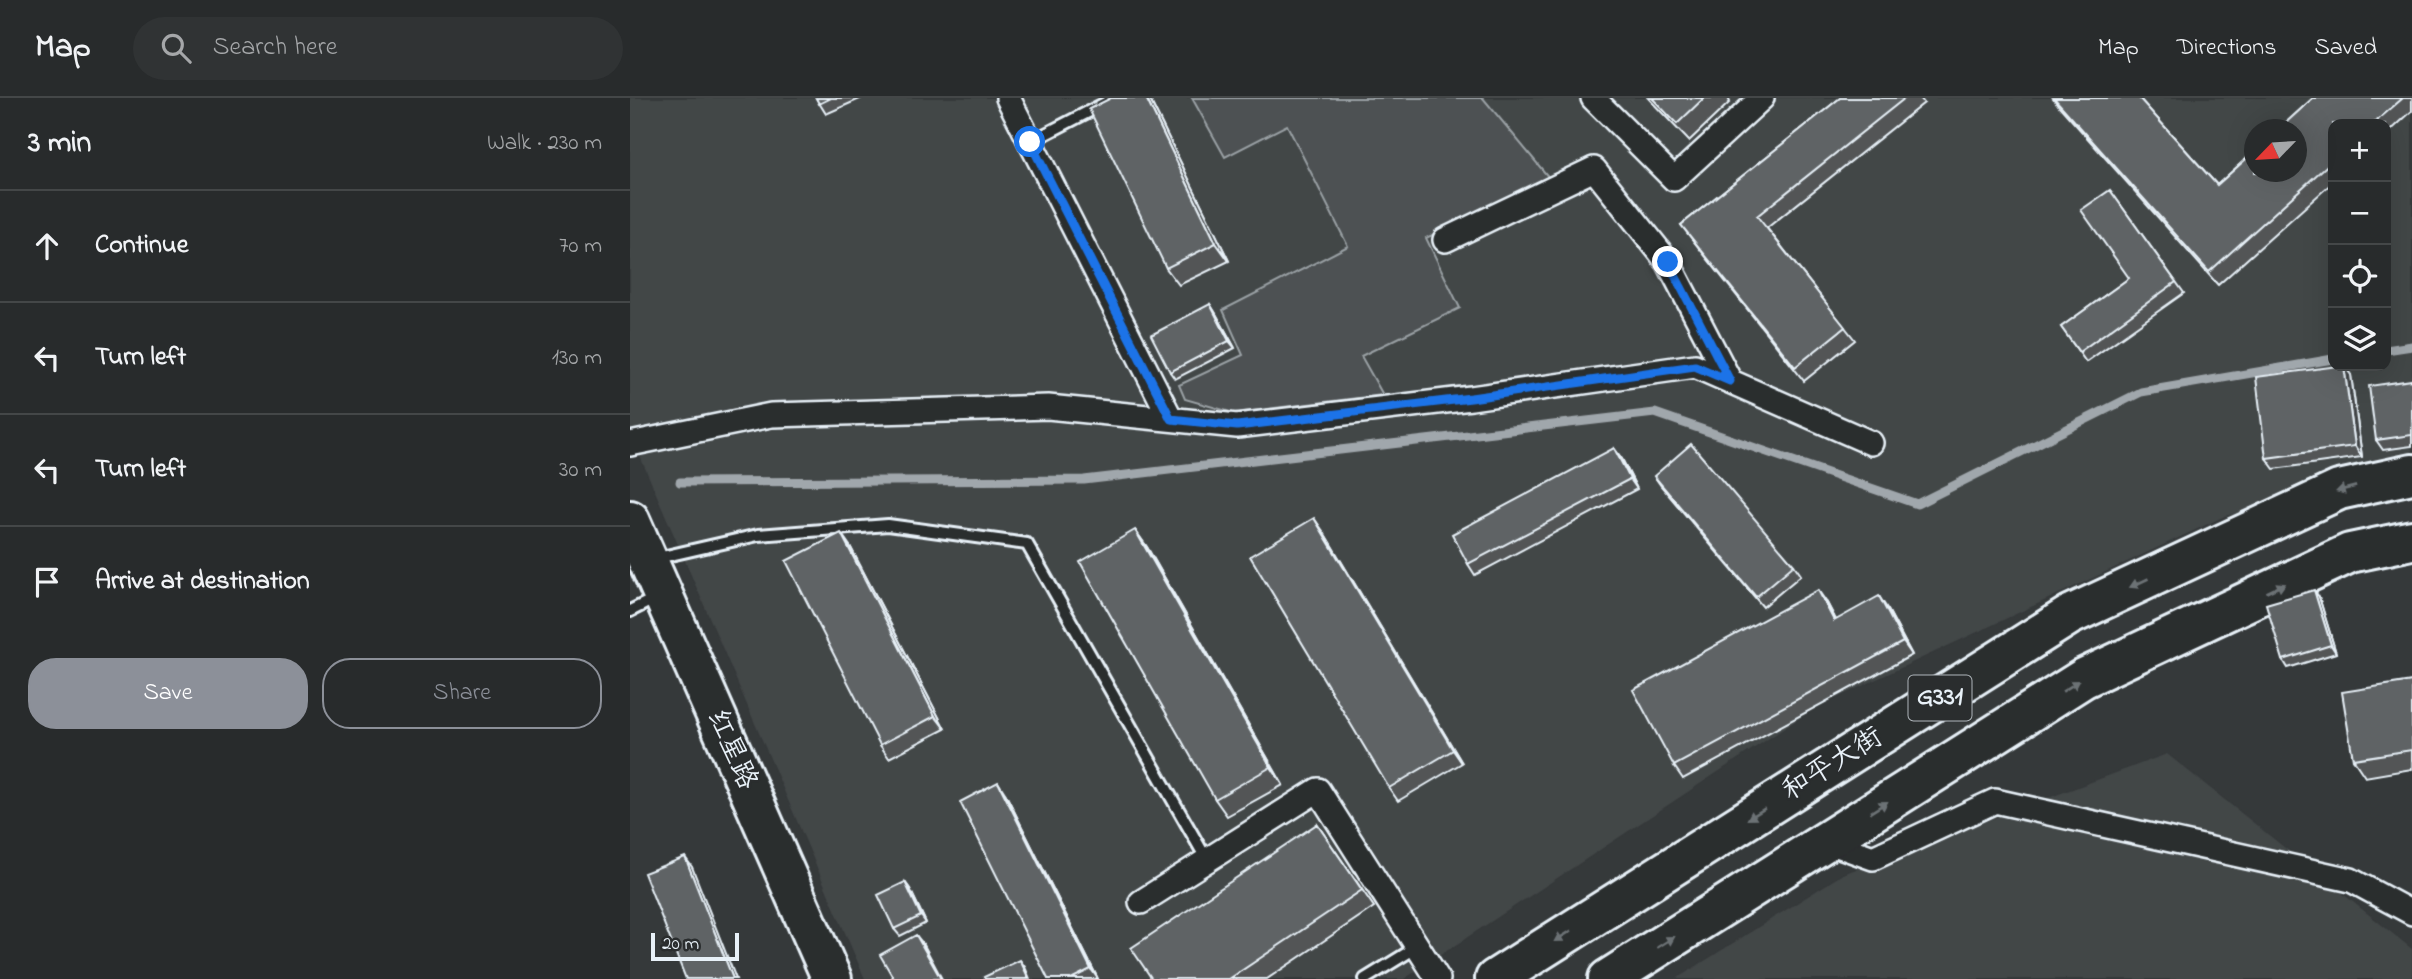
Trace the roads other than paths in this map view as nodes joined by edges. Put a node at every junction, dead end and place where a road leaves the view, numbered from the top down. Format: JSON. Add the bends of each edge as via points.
{"nodes":[{"id":1,"x":1008,"y":98,"type":"edge"},
{"id":2,"x":1115,"y":98,"type":"edge"},
{"id":3,"x":1593,"y":98,"type":"edge"},
{"id":4,"x":1762,"y":98,"type":"edge"},
{"id":5,"x":1030,"y":142,"type":"junction"},
{"id":6,"x":1446,"y":240,"type":"dead end"},
{"id":7,"x":1730,"y":381,"type":"junction"},
{"id":8,"x":1171,"y":419,"type":"junction"},
{"id":9,"x":1871,"y":443,"type":"dead end"},
{"id":10,"x":630,"y":444,"type":"edge"},
{"id":11,"x":2412,"y":474,"type":"edge"},
{"id":12,"x":630,"y":520,"type":"edge"},
{"id":13,"x":2412,"y":540,"type":"edge"},
{"id":14,"x":647,"y":589,"type":"edge"},
{"id":15,"x":1826,"y":841,"type":"junction"},
{"id":16,"x":1207,"y":860,"type":"junction"},
{"id":17,"x":1141,"y":902,"type":"dead end"},
{"id":18,"x":2412,"y":913,"type":"edge"},
{"id":19,"x":1417,"y":947,"type":"junction"},
{"id":20,"x":832,"y":979,"type":"edge"},
{"id":21,"x":1365,"y":979,"type":"edge"},
{"id":22,"x":1438,"y":979,"type":"edge"},
{"id":23,"x":1495,"y":979,"type":"edge"},
{"id":24,"x":1608,"y":979,"type":"edge"}],
"edges":[{"from":1,"to":5,"type":"street"},
{"from":2,"to":5,"type":"lane"},
{"from":3,"to":4,"type":"street","via":[[1674,179]]},
{"from":5,"to":8,"type":"street"},
{"from":6,"to":7,"type":"street","via":[[1594,169],[1668,262]]},
{"from":7,"to":8,"type":"street","via":[[1695,366],[1237,426]]},
{"from":7,"to":9,"type":"street"},
{"from":8,"to":10,"type":"street","via":[[1048,407],[771,415]]},
{"from":11,"to":23,"type":"highway","name":"和平大街","number":"G331","one_way":true,"via":[[2339,490],[2070,615]]},
{"from":12,"to":14,"type":"highway","name":"红星路"},
{"from":15,"to":13,"type":"highway","number":"G331","one_way":true,"via":[[2084,678],[2350,553]]},
{"from":14,"to":16,"type":"lane","via":[[758,535],[888,525],[1027,544]]},
{"from":14,"to":20,"type":"highway","name":"红星路"},
{"from":15,"to":18,"type":"street","via":[[1872,858],[1995,801],[2351,880]]},
{"from":24,"to":15,"type":"highway","number":"G331","one_way":true},
{"from":16,"to":17,"type":"street"},
{"from":16,"to":19,"type":"street","via":[[1318,790]]},
{"from":19,"to":21,"type":"lane"},
{"from":19,"to":22,"type":"street"}]}
